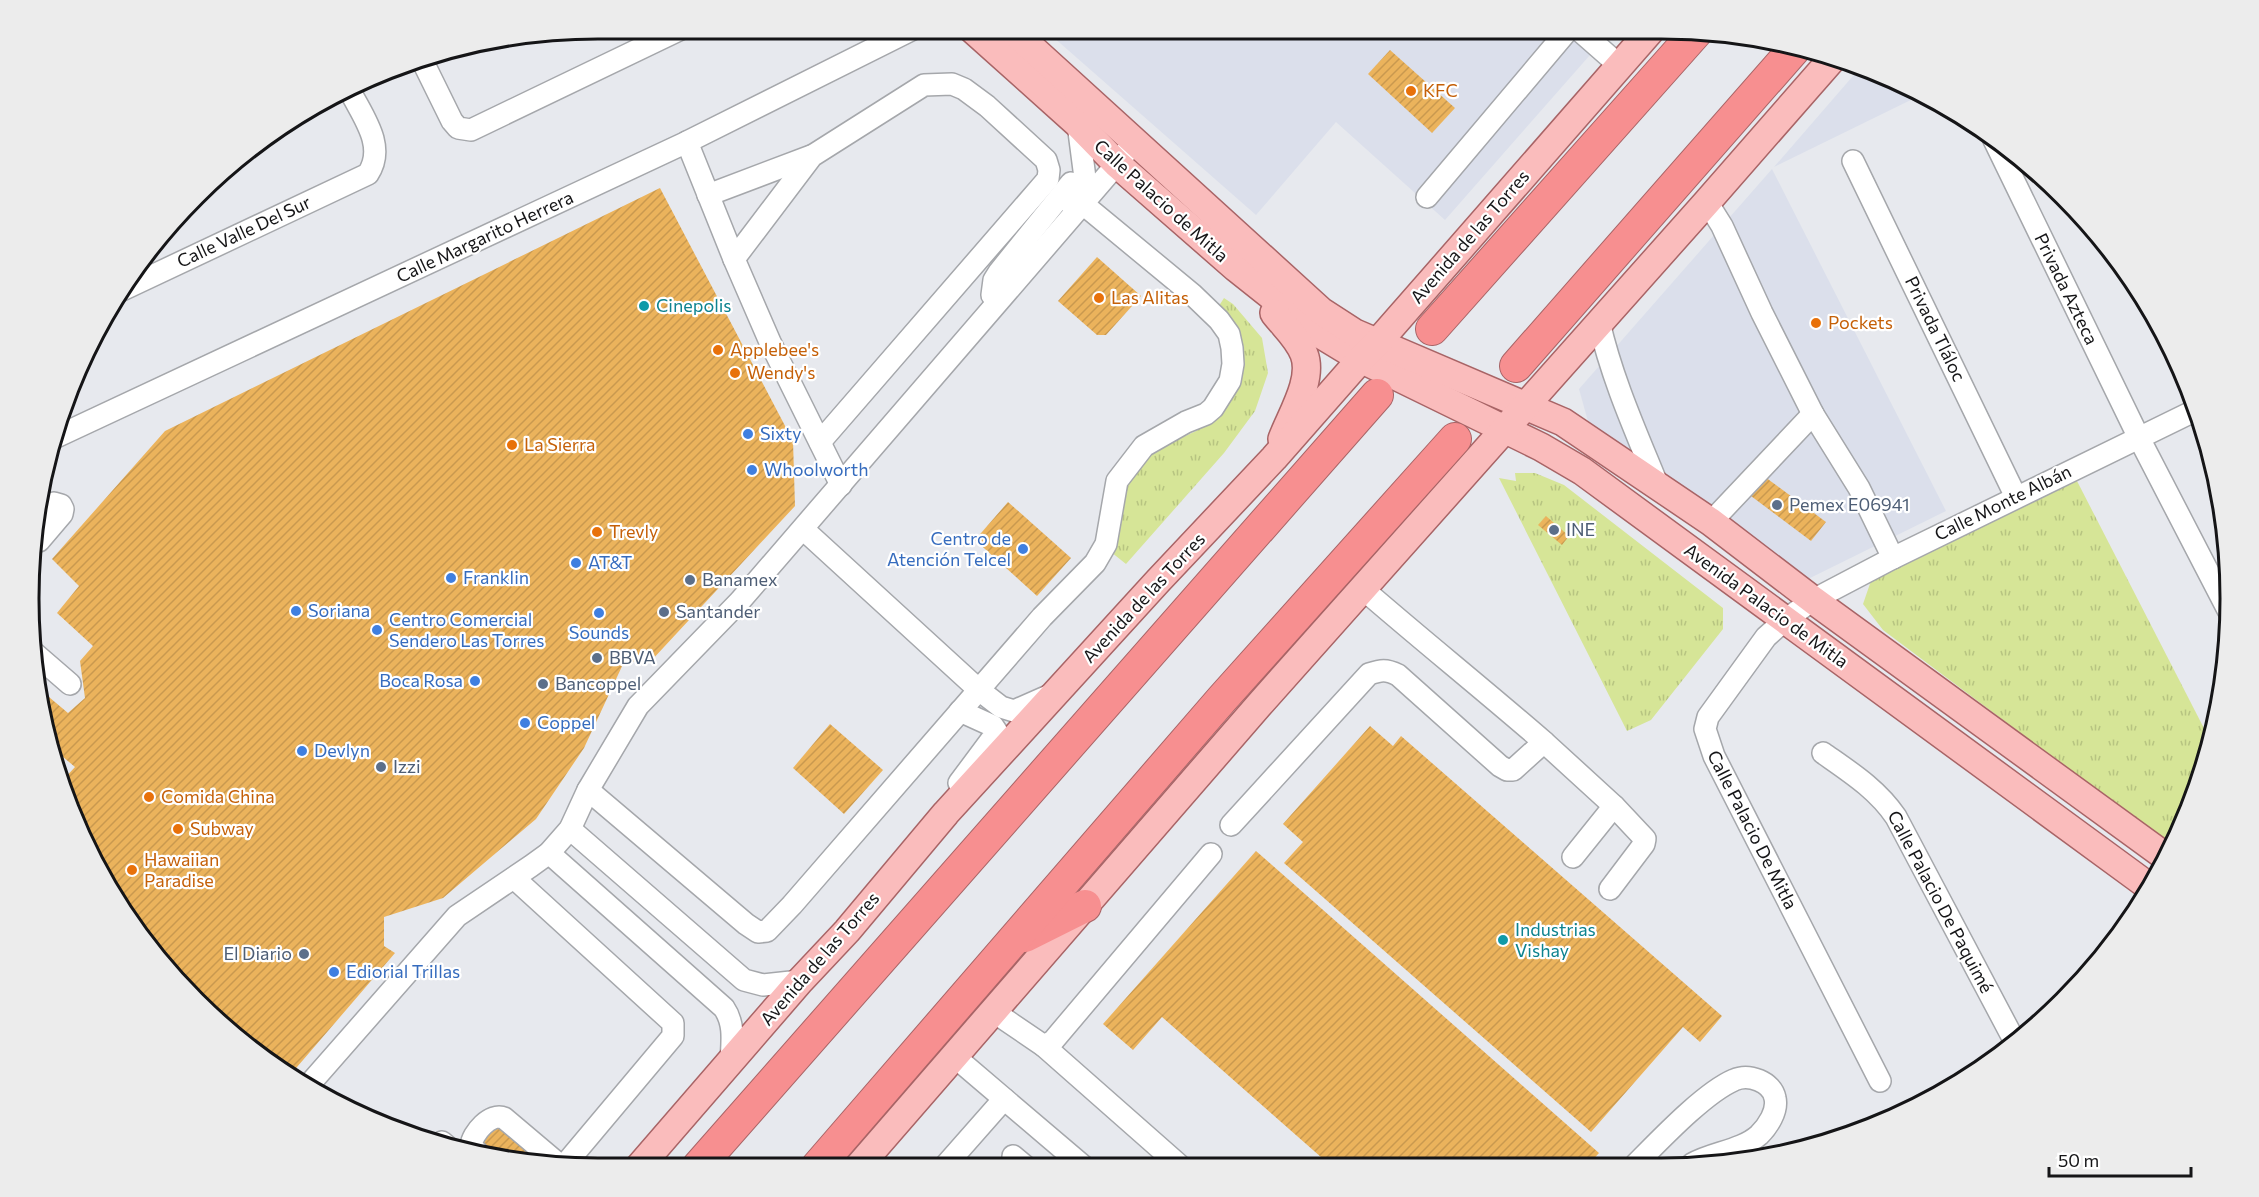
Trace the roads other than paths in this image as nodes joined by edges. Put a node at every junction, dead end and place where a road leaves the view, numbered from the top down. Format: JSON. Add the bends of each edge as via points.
{"nodes":[{"id":1,"x":660,"y":39,"type":"edge"},
{"id":2,"x":893,"y":39,"type":"edge"},
{"id":3,"x":983,"y":39,"type":"edge"},
{"id":4,"x":1022,"y":39,"type":"edge"},
{"id":5,"x":1560,"y":39,"type":"edge"},
{"id":6,"x":1590,"y":39,"type":"edge"},
{"id":7,"x":1644,"y":39,"type":"edge"},
{"id":8,"x":1689,"y":40,"type":"edge"},
{"id":9,"x":1790,"y":54,"type":"edge"},
{"id":10,"x":1827,"y":65,"type":"edge"},
{"id":11,"x":1620,"y":66,"type":"junction"},
{"id":12,"x":425,"y":67,"type":"edge"},
{"id":13,"x":353,"y":96,"type":"edge"},
{"id":14,"x":1078,"y":124,"type":"junction"},
{"id":15,"x":1132,"y":141,"type":"junction"},
{"id":16,"x":687,"y":142,"type":"junction"},
{"id":17,"x":2001,"y":155,"type":"edge"},
{"id":18,"x":812,"y":156,"type":"junction"},
{"id":19,"x":1853,"y":161,"type":"dead end"},
{"id":20,"x":1117,"y":164,"type":"junction"},
{"id":21,"x":708,"y":195,"type":"junction"},
{"id":22,"x":1427,"y":197,"type":"dead end"},
{"id":23,"x":1707,"y":202,"type":"junction"},
{"id":24,"x":1083,"y":204,"type":"junction"},
{"id":25,"x":734,"y":259,"type":"junction"},
{"id":26,"x":1236,"y":268,"type":"junction"},
{"id":27,"x":137,"y":283,"type":"edge"},
{"id":28,"x":990,"y":304,"type":"junction"},
{"id":29,"x":1599,"y":322,"type":"junction"},
{"id":30,"x":1432,"y":329,"type":"dead end"},
{"id":31,"x":1370,"y":351,"type":"junction"},
{"id":32,"x":1516,"y":366,"type":"dead end"},
{"id":33,"x":1377,"y":395,"type":"dead end"},
{"id":34,"x":1524,"y":406,"type":"junction"},
{"id":35,"x":1813,"y":414,"type":"junction"},
{"id":36,"x":2188,"y":414,"type":"edge"},
{"id":37,"x":1505,"y":430,"type":"junction"},
{"id":38,"x":65,"y":433,"type":"edge"},
{"id":39,"x":2139,"y":438,"type":"junction"},
{"id":40,"x":1455,"y":440,"type":"dead end"},
{"id":41,"x":820,"y":442,"type":"junction"},
{"id":42,"x":1274,"y":458,"type":"junction"},
{"id":43,"x":841,"y":485,"type":"junction"},
{"id":44,"x":1658,"y":486,"type":"junction"},
{"id":45,"x":2016,"y":497,"type":"junction"},
{"id":46,"x":47,"y":506,"type":"edge"},
{"id":47,"x":1711,"y":522,"type":"junction"},
{"id":48,"x":803,"y":529,"type":"junction"},
{"id":49,"x":43,"y":536,"type":"edge"},
{"id":50,"x":1893,"y":558,"type":"junction"},
{"id":51,"x":1363,"y":589,"type":"junction"},
{"id":52,"x":2220,"y":594,"type":"edge"},
{"id":53,"x":1813,"y":600,"type":"junction"},
{"id":54,"x":1785,"y":620,"type":"junction"},
{"id":55,"x":43,"y":660,"type":"edge"},
{"id":56,"x":70,"y":684,"type":"dead end"},
{"id":57,"x":979,"y":690,"type":"junction"},
{"id":58,"x":1058,"y":692,"type":"junction"},
{"id":59,"x":960,"y":711,"type":"junction"},
{"id":60,"x":1544,"y":742,"type":"junction"},
{"id":61,"x":1823,"y":753,"type":"dead end"},
{"id":62,"x":588,"y":790,"type":"junction"},
{"id":63,"x":1614,"y":806,"type":"junction"},
{"id":64,"x":946,"y":813,"type":"junction"},
{"id":65,"x":1232,"y":825,"type":"dead end"},
{"id":66,"x":570,"y":830,"type":"junction"},
{"id":67,"x":2159,"y":852,"type":"edge"},
{"id":68,"x":549,"y":853,"type":"junction"},
{"id":69,"x":1210,"y":854,"type":"dead end"},
{"id":70,"x":1573,"y":857,"type":"dead end"},
{"id":71,"x":514,"y":878,"type":"junction"},
{"id":72,"x":2143,"y":882,"type":"edge"},
{"id":73,"x":1610,"y":888,"type":"dead end"},
{"id":74,"x":1085,"y":906,"type":"junction"},
{"id":75,"x":1011,"y":943,"type":"junction"},
{"id":76,"x":800,"y":981,"type":"junction"},
{"id":77,"x":994,"y":1012,"type":"junction"},
{"id":78,"x":2011,"y":1034,"type":"edge"},
{"id":79,"x":1044,"y":1046,"type":"junction"},
{"id":80,"x":955,"y":1057,"type":"junction"},
{"id":81,"x":730,"y":1061,"type":"junction"},
{"id":82,"x":313,"y":1080,"type":"edge"},
{"id":83,"x":1880,"y":1081,"type":"dead end"},
{"id":84,"x":1004,"y":1100,"type":"junction"},
{"id":85,"x":471,"y":1143,"type":"edge"},
{"id":86,"x":548,"y":1156,"type":"edge"},
{"id":87,"x":1707,"y":1156,"type":"edge"},
{"id":88,"x":570,"y":1157,"type":"edge"},
{"id":89,"x":647,"y":1158,"type":"edge"},
{"id":90,"x":706,"y":1158,"type":"edge"},
{"id":91,"x":824,"y":1158,"type":"edge"},
{"id":92,"x":866,"y":1158,"type":"edge"},
{"id":93,"x":952,"y":1158,"type":"edge"},
{"id":94,"x":1073,"y":1158,"type":"edge"},
{"id":95,"x":1171,"y":1158,"type":"edge"},
{"id":96,"x":1642,"y":1158,"type":"edge"}],
"edges":[{"from":1,"to":12,"type":"street","via":[[478,128],[464,130],[452,121]]},
{"from":2,"to":16,"type":"street","name":"Calle Margarito Herrera"},
{"from":3,"to":14,"type":"main road","name":"Calle Palacio de Mitla"},
{"from":4,"to":15,"type":"main road","name":"Calle Palacio de Mitla"},
{"from":5,"to":22,"type":"street"},
{"from":6,"to":11,"type":"street"},
{"from":7,"to":11,"type":"main road","name":"Avenida de las Torres"},
{"from":8,"to":30,"type":"highway","name":"Avenida de las Torres"},
{"from":9,"to":32,"type":"highway"},
{"from":10,"to":23,"type":"main road"},
{"from":11,"to":31,"type":"main road","name":"Avenida de las Torres"},
{"from":13,"to":27,"type":"street","name":"Calle Valle Del Sur","via":[[371,132],[375,150],[368,174]]},
{"from":14,"to":20,"type":"main road","name":"Calle Palacio de Mitla"},
{"from":14,"to":28,"type":"street","via":[[1085,166],[1083,183]]},
{"from":15,"to":20,"type":"street"},
{"from":15,"to":31,"type":"main road","name":"Calle Palacio de Mitla","via":[[1321,311],[1355,333]]},
{"from":16,"to":21,"type":"street"},
{"from":16,"to":38,"type":"street","name":"Calle Margarito Herrera"},
{"from":17,"to":39,"type":"street","name":"Privada Azteca"},
{"from":18,"to":21,"type":"street"},
{"from":18,"to":25,"type":"street"},
{"from":18,"to":41,"type":"street","via":[[924,86],[952,84],[987,106],[1046,160],[1049,170],[1048,179]]},
{"from":19,"to":45,"type":"street","name":"Privada Tláloc"},
{"from":20,"to":24,"type":"street"},
{"from":20,"to":26,"type":"main road","name":"Calle Palacio de Mitla"},
{"from":21,"to":25,"type":"street"},
{"from":23,"to":29,"type":"main road"},
{"from":23,"to":35,"type":"street"},
{"from":24,"to":28,"type":"street"},
{"from":24,"to":57,"type":"street","via":[[1219,320],[1229,334],[1232,348],[1230,381],[1206,414],[1144,446],[1115,487],[1106,544],[1095,563]]},
{"from":25,"to":41,"type":"street"},
{"from":26,"to":31,"type":"main road","name":"Calle Palacio de Mitla","via":[[1318,333]]},
{"from":26,"to":42,"type":"main road","via":[[1305,355],[1308,375]]},
{"from":28,"to":43,"type":"street"},
{"from":29,"to":34,"type":"main road"},
{"from":29,"to":44,"type":"street","via":[[1620,394]]},
{"from":31,"to":34,"type":"main road","name":"Avenida Palacio de Mitla"},
{"from":31,"to":37,"type":"main road","name":"Avenida Palacio de Mitla"},
{"from":31,"to":42,"type":"main road","name":"Avenida de las Torres"},
{"from":33,"to":90,"type":"highway"},
{"from":34,"to":37,"type":"main road"},
{"from":34,"to":44,"type":"main road","name":"Avenida Palacio de Mitla","via":[[1563,422]]},
{"from":35,"to":47,"type":"street"},
{"from":35,"to":50,"type":"street","via":[[1859,488]]},
{"from":36,"to":39,"type":"street","name":"Calle Monte Albán"},
{"from":37,"to":51,"type":"main road"},
{"from":37,"to":54,"type":"main road","name":"Avenida Palacio de Mitla","via":[[1582,471]]},
{"from":39,"to":45,"type":"street","name":"Calle Monte Albán"},
{"from":39,"to":52,"type":"street","name":"Privada Azteca"},
{"from":40,"to":75,"type":"highway","via":[[1222,699]]},
{"from":41,"to":43,"type":"street"},
{"from":42,"to":58,"type":"main road","name":"Avenida de las Torres"},
{"from":43,"to":48,"type":"street"},
{"from":44,"to":47,"type":"main road","name":"Avenida Palacio de Mitla"},
{"from":45,"to":50,"type":"street","name":"Calle Monte Albán"},
{"from":46,"to":49,"type":"street","via":[[54,503],[63,509]]},
{"from":47,"to":53,"type":"main road","name":"Avenida Palacio de Mitla"},
{"from":48,"to":57,"type":"street"},
{"from":48,"to":62,"type":"street","via":[[740,601],[638,706]]},
{"from":50,"to":53,"type":"street","name":"Calle Monte Albán"},
{"from":51,"to":60,"type":"street"},
{"from":51,"to":74,"type":"main road"},
{"from":53,"to":54,"type":"street","name":"Calle Palacio De Mitla"},
{"from":53,"to":67,"type":"main road","name":"Avenida Palacio de Mitla"},
{"from":54,"to":72,"type":"main road","name":"Avenida Palacio de Mitla"},
{"from":54,"to":83,"type":"street","name":"Calle Palacio De Mitla","via":[[1766,637],[1715,705],[1705,729],[1707,739]]},
{"from":55,"to":56,"type":"street"},
{"from":57,"to":58,"type":"street","via":[[1001,707],[1014,711]]},
{"from":57,"to":59,"type":"street"},
{"from":58,"to":64,"type":"main road","name":"Avenida de las Torres"},
{"from":59,"to":62,"type":"street","via":[[767,931],[758,932],[746,924]]},
{"from":59,"to":64,"type":"street","via":[[993,726],[997,732],[964,774]]},
{"from":60,"to":63,"type":"street"},
{"from":60,"to":65,"type":"street","via":[[1520,766],[1507,770],[1398,675],[1381,670],[1369,674]]},
{"from":61,"to":78,"type":"street","name":"Calle Palacio De Paquimé","via":[[1867,784],[1896,817]]},
{"from":62,"to":66,"type":"street"},
{"from":63,"to":70,"type":"street"},
{"from":63,"to":73,"type":"street","via":[[1645,839]]},
{"from":64,"to":76,"type":"main road","name":"Avenida de las Torres"},
{"from":66,"to":68,"type":"street"},
{"from":66,"to":76,"type":"street","via":[[744,980],[763,985]]},
{"from":68,"to":71,"type":"street"},
{"from":68,"to":81,"type":"street","via":[[724,1008],[733,1031]]},
{"from":69,"to":79,"type":"street","via":[[1053,1041]]},
{"from":71,"to":82,"type":"street","via":[[457,916]]},
{"from":71,"to":88,"type":"street","via":[[674,1023],[673,1036]]},
{"from":74,"to":75,"type":"highway"},
{"from":74,"to":77,"type":"main road"},
{"from":75,"to":91,"type":"highway"},
{"from":76,"to":81,"type":"main road","name":"Avenida de las Torres"},
{"from":77,"to":79,"type":"street"},
{"from":77,"to":80,"type":"main road"},
{"from":79,"to":95,"type":"street"},
{"from":80,"to":84,"type":"street"},
{"from":80,"to":92,"type":"main road"},
{"from":81,"to":89,"type":"main road","name":"Avenida de las Torres"},
{"from":84,"to":93,"type":"street"},
{"from":84,"to":94,"type":"street"},
{"from":85,"to":86,"type":"street","via":[[499,1115]]},
{"from":87,"to":96,"type":"street","via":[[1741,1146],[1770,1122],[1776,1106],[1775,1095],[1767,1086],[1757,1079],[1735,1079]]}]}
